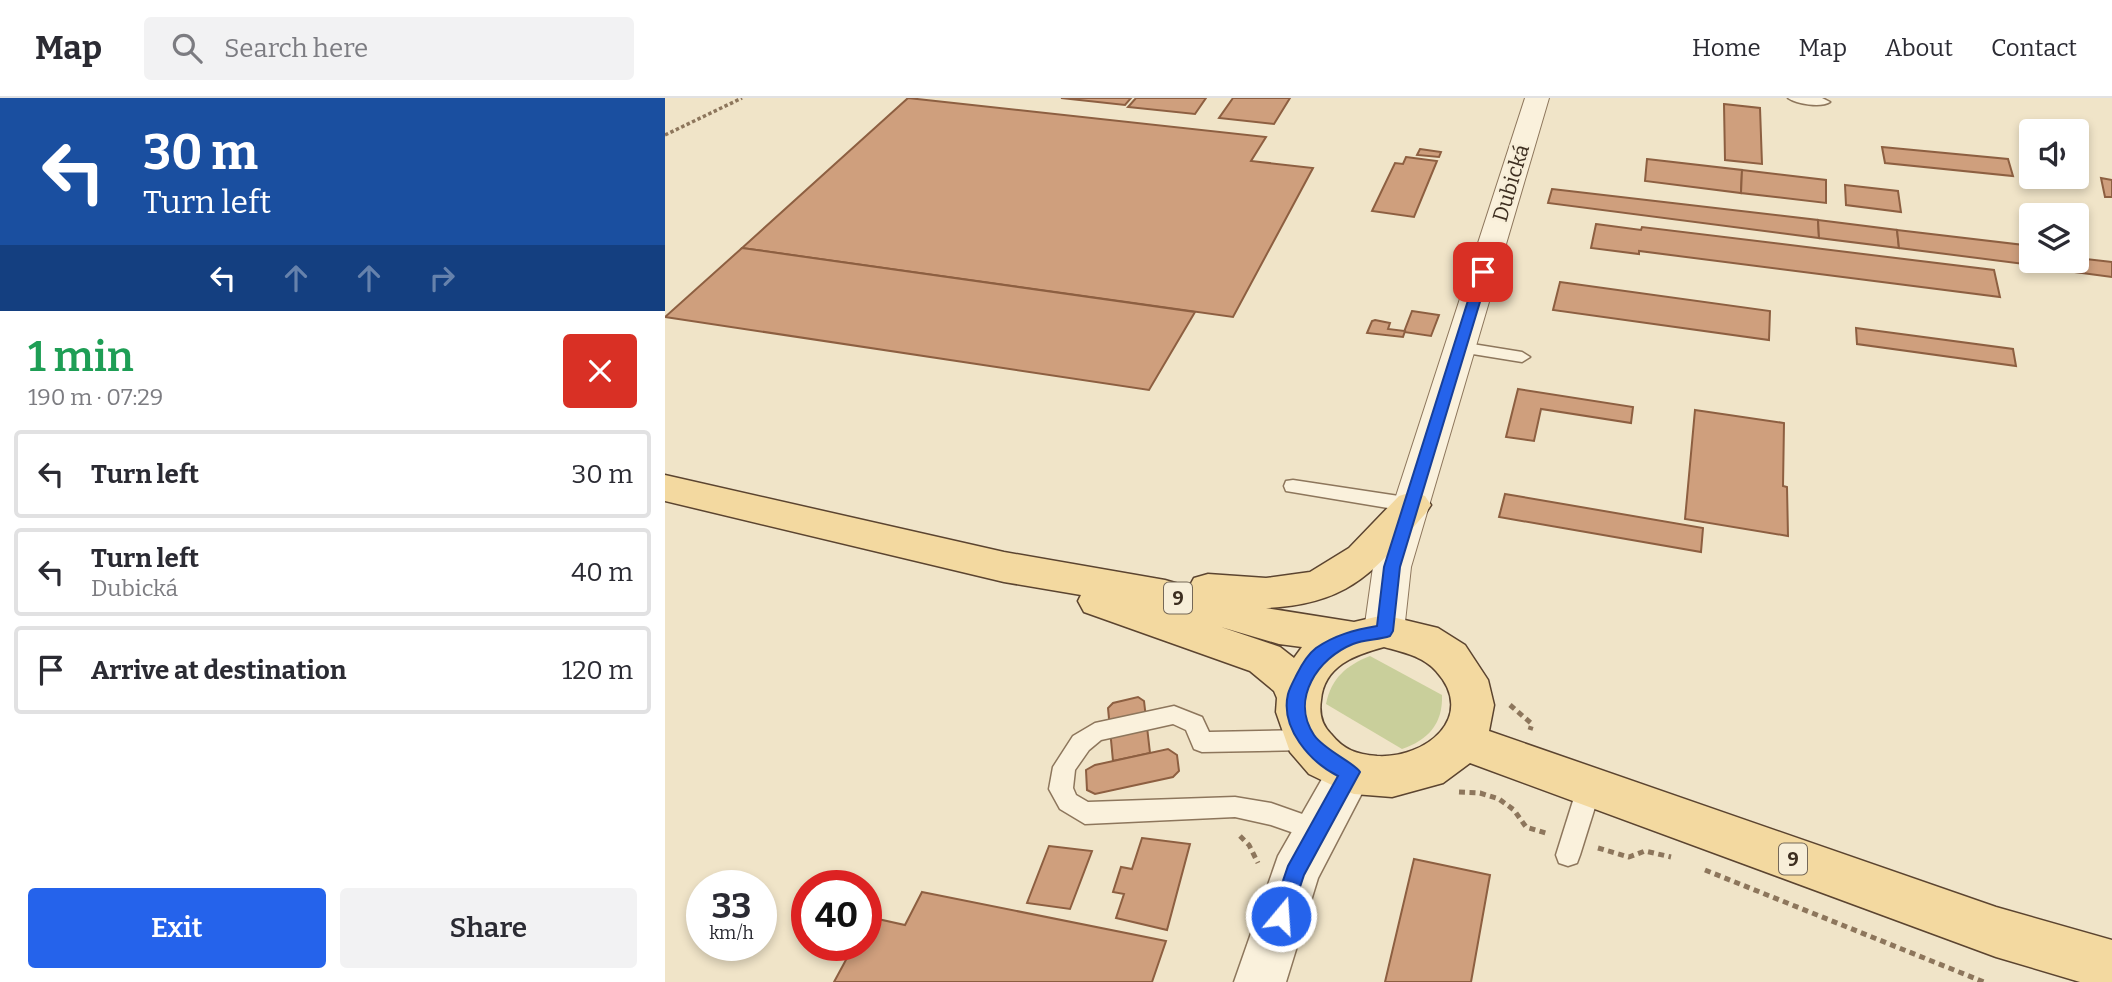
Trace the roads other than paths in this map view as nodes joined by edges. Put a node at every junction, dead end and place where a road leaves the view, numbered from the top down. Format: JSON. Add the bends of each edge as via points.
{"nodes":[{"id":1,"x":1537,"y":98,"type":"edge"},
{"id":2,"x":1794,"y":98,"type":"edge"},
{"id":3,"x":1824,"y":102,"type":"dead end"},
{"id":4,"x":1460,"y":347,"type":"junction"},
{"id":5,"x":1522,"y":357,"type":"dead end"},
{"id":6,"x":1293,"y":486,"type":"dead end"},
{"id":7,"x":665,"y":488,"type":"edge"},
{"id":8,"x":1412,"y":505,"type":"junction"},
{"id":9,"x":1004,"y":567,"type":"junction"},
{"id":10,"x":1367,"y":634,"type":"junction"},
{"id":11,"x":1297,"y":693,"type":"junction"},
{"id":12,"x":1307,"y":740,"type":"junction"},
{"id":13,"x":1461,"y":741,"type":"junction"},
{"id":14,"x":1350,"y":772,"type":"junction"},
{"id":15,"x":1589,"y":788,"type":"junction"},
{"id":16,"x":1317,"y":830,"type":"junction"},
{"id":17,"x":1570,"y":848,"type":"road end"},
{"id":18,"x":2112,"y":967,"type":"edge"},
{"id":19,"x":1260,"y":982,"type":"edge"}],
"edges":[{"from":1,"to":4,"type":"street","name":"Dubická"},
{"from":2,"to":3,"type":"lane"},
{"from":4,"to":5,"type":"lane"},
{"from":4,"to":8,"type":"street","name":"Dubická"},
{"from":6,"to":8,"type":"lane"},
{"from":7,"to":9,"type":"main road","number":"9"},
{"from":8,"to":9,"type":"main road","via":[[1356,565],[1317,585],[1289,592],[1234,592]]},
{"from":8,"to":10,"type":"street","name":"Dubická"},
{"from":9,"to":10,"type":"main road","number":"9","via":[[1165,594],[1279,628]]},
{"from":9,"to":11,"type":"main road","number":"9","via":[[1251,653],[1277,667]]},
{"from":10,"to":11,"type":"main road","via":[[1321,654],[1310,665]]},
{"from":10,"to":13,"type":"main road","number":"9","via":[[1419,637],[1449,654],[1468,680],[1472,711]]},
{"from":11,"to":12,"type":"main road","via":[[1296,709]]},
{"from":12,"to":14,"type":"main road","via":[[1332,764]]},
{"from":12,"to":16,"type":"lane","via":[[1202,742],[1193,724],[1174,715],[1095,732],[1064,767],[1061,789],[1068,802],[1085,813],[1235,807]]},
{"from":13,"to":14,"type":"main road","via":[[1432,766],[1413,774],[1392,778]]},
{"from":13,"to":15,"type":"main road","number":"9"},
{"from":14,"to":16,"type":"street"},
{"from":15,"to":17,"type":"lane"},
{"from":15,"to":18,"type":"main road","number":"9","via":[[1996,932]]},
{"from":16,"to":19,"type":"street","via":[[1295,872]]}]}
